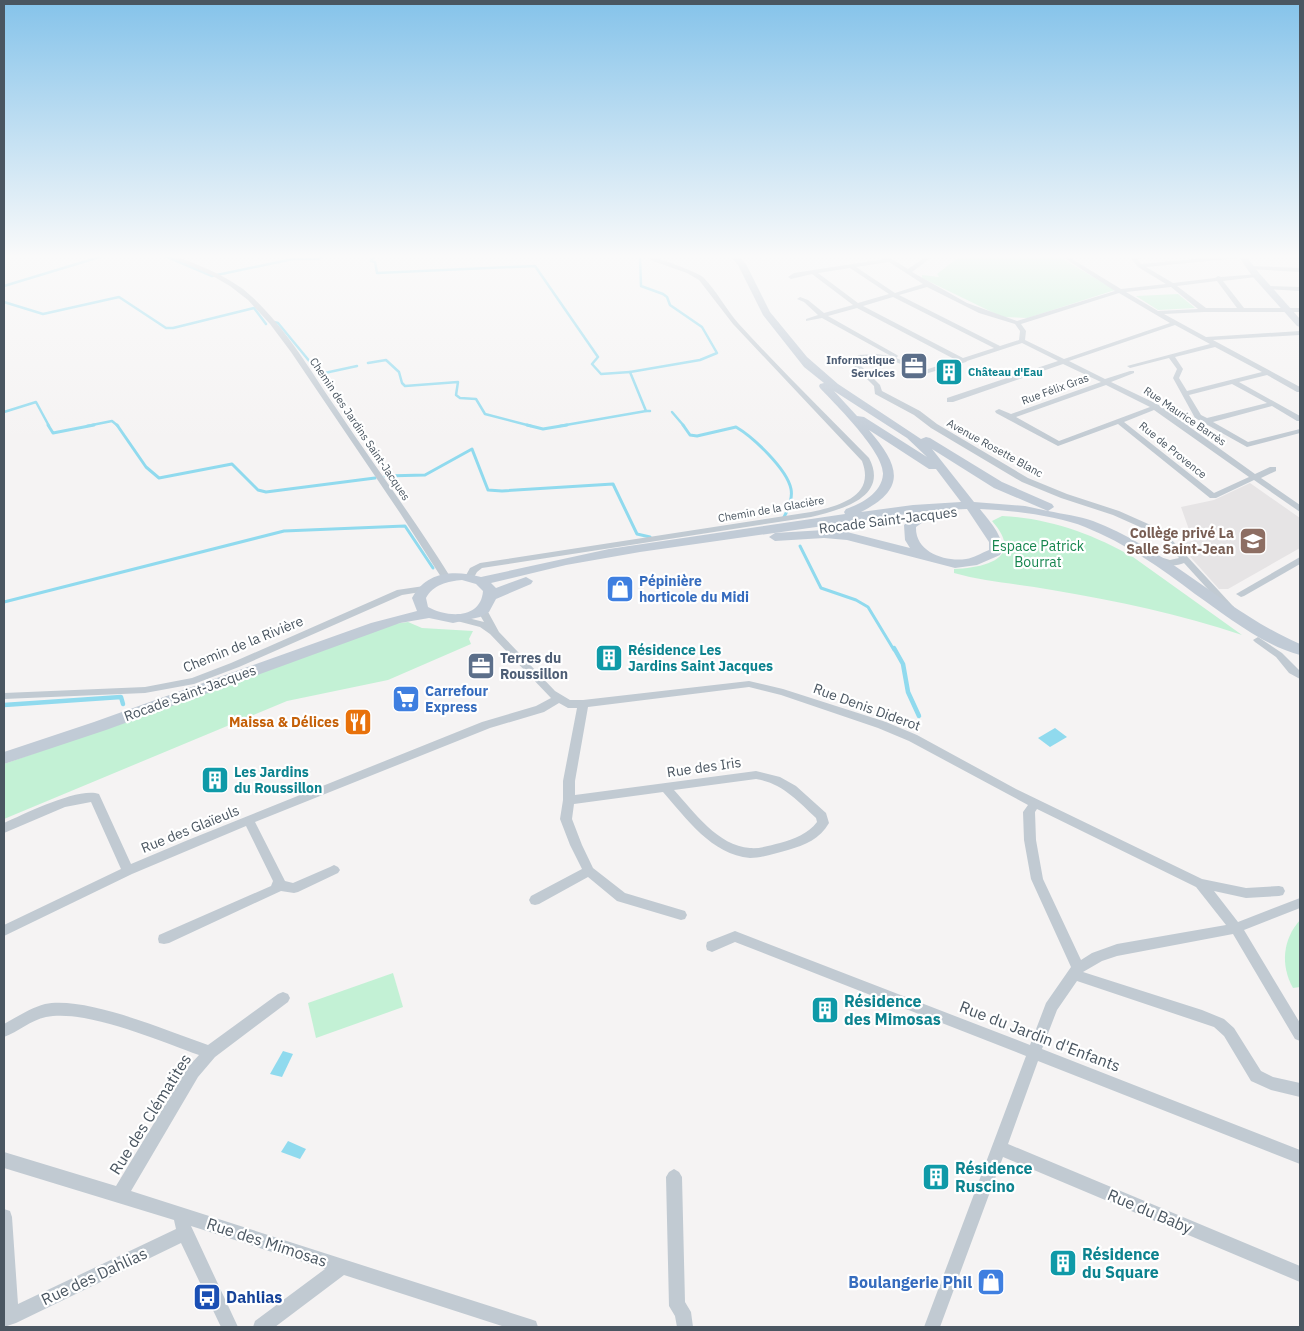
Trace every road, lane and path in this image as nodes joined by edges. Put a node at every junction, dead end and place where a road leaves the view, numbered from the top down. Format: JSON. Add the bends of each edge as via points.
{"nodes":[{"id":1,"x":268,"y":318,"type":"edge"},
{"id":2,"x":732,"y":318,"type":"edge"},
{"id":3,"x":770,"y":318,"type":"edge"},
{"id":4,"x":815,"y":318,"type":"edge"},
{"id":5,"x":826,"y":318,"type":"edge"},
{"id":6,"x":881,"y":318,"type":"edge"},
{"id":7,"x":941,"y":318,"type":"edge"},
{"id":8,"x":997,"y":318,"type":"edge"},
{"id":9,"x":1033,"y":318,"type":"edge"},
{"id":10,"x":1166,"y":318,"type":"edge"},
{"id":11,"x":808,"y":320,"type":"dead end"},
{"id":12,"x":1017,"y":323,"type":"junction"},
{"id":13,"x":1175,"y":323,"type":"junction"},
{"id":14,"x":1300,"y":332,"type":"edge"},
{"id":15,"x":1205,"y":339,"type":"junction"},
{"id":16,"x":1022,"y":341,"type":"junction"},
{"id":17,"x":1215,"y":345,"type":"junction"},
{"id":18,"x":1001,"y":348,"type":"junction"},
{"id":19,"x":1171,"y":356,"type":"junction"},
{"id":20,"x":802,"y":358,"type":"junction"},
{"id":21,"x":964,"y":361,"type":"junction"},
{"id":22,"x":1064,"y":361,"type":"junction"},
{"id":23,"x":908,"y":364,"type":"junction"},
{"id":24,"x":924,"y":372,"type":"junction"},
{"id":25,"x":1268,"y":373,"type":"junction"},
{"id":26,"x":913,"y":376,"type":"dead end"},
{"id":27,"x":1107,"y":381,"type":"junction"},
{"id":28,"x":1233,"y":382,"type":"junction"},
{"id":29,"x":1300,"y":390,"type":"edge"},
{"id":30,"x":1184,"y":394,"type":"junction"},
{"id":31,"x":950,"y":400,"type":"dead end"},
{"id":32,"x":1273,"y":404,"type":"junction"},
{"id":33,"x":841,"y":405,"type":"junction"},
{"id":34,"x":1156,"y":407,"type":"junction"},
{"id":35,"x":999,"y":411,"type":"dead end"},
{"id":36,"x":874,"y":412,"type":"junction"},
{"id":37,"x":1010,"y":417,"type":"junction"},
{"id":38,"x":1300,"y":419,"type":"edge"},
{"id":39,"x":1206,"y":420,"type":"junction"},
{"id":40,"x":1119,"y":421,"type":"junction"},
{"id":41,"x":1300,"y":432,"type":"edge"},
{"id":42,"x":1273,"y":469,"type":"dead end"},
{"id":43,"x":1254,"y":477,"type":"junction"},
{"id":44,"x":962,"y":492,"type":"junction"},
{"id":45,"x":950,"y":508,"type":"junction"},
{"id":46,"x":1002,"y":509,"type":"junction"},
{"id":47,"x":1300,"y":509,"type":"edge"},
{"id":48,"x":1086,"y":523,"type":"junction"},
{"id":49,"x":758,"y":534,"type":"junction"},
{"id":50,"x":1184,"y":558,"type":"junction"},
{"id":51,"x":1160,"y":560,"type":"junction"},
{"id":52,"x":1300,"y":560,"type":"edge"},
{"id":53,"x":936,"y":561,"type":"junction"},
{"id":54,"x":446,"y":578,"type":"junction"},
{"id":55,"x":476,"y":579,"type":"junction"},
{"id":56,"x":422,"y":593,"type":"junction"},
{"id":57,"x":1241,"y":594,"type":"dead end"},
{"id":58,"x":491,"y":596,"type":"junction"},
{"id":59,"x":482,"y":610,"type":"junction"},
{"id":60,"x":428,"y":614,"type":"junction"},
{"id":61,"x":460,"y":619,"type":"junction"},
{"id":62,"x":1241,"y":619,"type":"junction"},
{"id":63,"x":376,"y":626,"type":"junction"},
{"id":64,"x":495,"y":634,"type":"junction"},
{"id":65,"x":1261,"y":642,"type":"junction"},
{"id":66,"x":1300,"y":650,"type":"edge"},
{"id":67,"x":1300,"y":656,"type":"edge"},
{"id":68,"x":1300,"y":660,"type":"edge"},
{"id":69,"x":1300,"y":676,"type":"edge"},
{"id":70,"x":4,"y":696,"type":"edge"},
{"id":71,"x":559,"y":698,"type":"junction"},
{"id":72,"x":583,"y":704,"type":"junction"},
{"id":73,"x":4,"y":758,"type":"edge"},
{"id":74,"x":666,"y":788,"type":"junction"},
{"id":75,"x":570,"y":800,"type":"junction"},
{"id":76,"x":1035,"y":803,"type":"junction"},
{"id":77,"x":250,"y":821,"type":"junction"},
{"id":78,"x":4,"y":828,"type":"edge"},
{"id":79,"x":334,"y":870,"type":"dead end"},
{"id":80,"x":128,"y":871,"type":"junction"},
{"id":81,"x":589,"y":871,"type":"junction"},
{"id":82,"x":1200,"y":883,"type":"junction"},
{"id":83,"x":277,"y":886,"type":"junction"},
{"id":84,"x":1279,"y":891,"type":"dead end"},
{"id":85,"x":535,"y":900,"type":"dead end"},
{"id":86,"x":1300,"y":903,"type":"edge"},
{"id":87,"x":681,"y":915,"type":"dead end"},
{"id":88,"x":1236,"y":928,"type":"junction"},
{"id":89,"x":4,"y":931,"type":"edge"},
{"id":90,"x":164,"y":939,"type":"dead end"},
{"id":91,"x":712,"y":946,"type":"dead end"},
{"id":92,"x":1076,"y":971,"type":"junction"},
{"id":93,"x":282,"y":998,"type":"dead end"},
{"id":94,"x":4,"y":1031,"type":"edge"},
{"id":95,"x":1300,"y":1035,"type":"edge"},
{"id":96,"x":210,"y":1052,"type":"junction"},
{"id":97,"x":1035,"y":1053,"type":"junction"},
{"id":98,"x":1300,"y":1090,"type":"edge"},
{"id":99,"x":1000,"y":1148,"type":"junction"},
{"id":100,"x":1300,"y":1157,"type":"edge"},
{"id":101,"x":4,"y":1160,"type":"edge"},
{"id":102,"x":674,"y":1178,"type":"dead end"},
{"id":103,"x":120,"y":1195,"type":"junction"},
{"id":104,"x":180,"y":1214,"type":"junction"},
{"id":105,"x":4,"y":1217,"type":"edge"},
{"id":106,"x":185,"y":1233,"type":"junction"},
{"id":107,"x":341,"y":1267,"type":"junction"},
{"id":108,"x":1300,"y":1274,"type":"edge"},
{"id":109,"x":7,"y":1318,"type":"edge"},
{"id":110,"x":230,"y":1327,"type":"edge"},
{"id":111,"x":261,"y":1327,"type":"edge"},
{"id":112,"x":530,"y":1327,"type":"edge"},
{"id":113,"x":685,"y":1327,"type":"edge"},
{"id":114,"x":932,"y":1327,"type":"edge"}],
"edges":[{"from":1,"to":54,"type":"street","name":"Chemin des Jardins Saint-Jacques"},
{"from":2,"to":55,"type":"street","name":"Chemin de la Glacière","via":[[866,460],[869,484],[859,496],[839,507],[772,522],[480,566],[473,570]]},
{"from":3,"to":20,"type":"main road"},
{"from":4,"to":11,"type":"street"},
{"from":5,"to":23,"type":"street"},
{"from":6,"to":21,"type":"street"},
{"from":7,"to":18,"type":"street"},
{"from":8,"to":12,"type":"street"},
{"from":9,"to":12,"type":"street"},
{"from":10,"to":13,"type":"street"},
{"from":12,"to":16,"type":"street","via":[[1023,331]]},
{"from":13,"to":15,"type":"street"},
{"from":13,"to":22,"type":"street"},
{"from":14,"to":15,"type":"street"},
{"from":15,"to":17,"type":"street"},
{"from":16,"to":18,"type":"street"},
{"from":16,"to":22,"type":"street","name":"Rue Maurice Barrès"},
{"from":17,"to":19,"type":"street","name":"Rue Félix Gras"},
{"from":17,"to":25,"type":"street"},
{"from":18,"to":21,"type":"street"},
{"from":19,"to":27,"type":"street","name":"Rue Félix Gras"},
{"from":19,"to":30,"type":"street","via":[[1180,369],[1176,378]]},
{"from":20,"to":33,"type":"main road"},
{"from":20,"to":36,"type":"main road","via":[[834,386]]},
{"from":21,"to":24,"type":"street"},
{"from":22,"to":27,"type":"street","name":"Rue Maurice Barrès"},
{"from":22,"to":31,"type":"street"},
{"from":23,"to":24,"type":"street"},
{"from":23,"to":50,"type":"street","name":"Avenue Rosette Blanc","via":[[874,355],[859,357],[854,363],[878,386],[878,392],[1025,480],[1152,529]]},
{"from":24,"to":26,"type":"street"},
{"from":25,"to":28,"type":"street"},
{"from":25,"to":29,"type":"street"},
{"from":27,"to":34,"type":"street","name":"Rue Maurice Barrès"},
{"from":27,"to":37,"type":"street","name":"Rue Félix Gras"},
{"from":28,"to":30,"type":"street"},
{"from":28,"to":32,"type":"street"},
{"from":30,"to":39,"type":"street","via":[[1198,416]]},
{"from":32,"to":38,"type":"street"},
{"from":32,"to":39,"type":"street"},
{"from":33,"to":44,"type":"main road","via":[[918,456]]},
{"from":33,"to":49,"type":"main road","via":[[879,450],[889,467],[888,484],[864,507]]},
{"from":34,"to":40,"type":"street"},
{"from":34,"to":43,"type":"street","name":"Rue Maurice Barrès"},
{"from":35,"to":37,"type":"street","name":"Rue Félix Gras"},
{"from":36,"to":44,"type":"main road","via":[[924,447]]},
{"from":36,"to":48,"type":"main road","via":[[917,434],[998,485]]},
{"from":37,"to":40,"type":"street","name":"Rue Félix Gras","via":[[1058,444]]},
{"from":39,"to":41,"type":"street","via":[[1247,445]]},
{"from":40,"to":43,"type":"street","name":"Rue de Provence","via":[[1213,496]]},
{"from":42,"to":43,"type":"street"},
{"from":43,"to":47,"type":"street","name":"Rue Maurice Barrès"},
{"from":44,"to":53,"type":"main road","via":[[996,542],[995,552],[972,562]]},
{"from":45,"to":46,"type":"main road","name":"Rocade Saint-Jacques"},
{"from":45,"to":49,"type":"main road","name":"Rocade Saint-Jacques"},
{"from":45,"to":53,"type":"main road","via":[[910,525],[908,536],[914,546]]},
{"from":46,"to":48,"type":"main road","name":"Rocade Saint-Jacques","via":[[1039,512]]},
{"from":46,"to":65,"type":"main road","name":"Rocade Saint-Jacques","via":[[1068,525],[1128,549]]},
{"from":48,"to":51,"type":"main road","name":"Rocade Saint-Jacques"},
{"from":49,"to":53,"type":"main road","via":[[847,536]]},
{"from":49,"to":55,"type":"main road","name":"Rocade Saint-Jacques","via":[[575,559],[504,578]]},
{"from":49,"to":58,"type":"main road","name":"Rocade Saint-Jacques","via":[[583,566],[512,586]]},
{"from":50,"to":51,"type":"street","via":[[1180,562],[1169,563]]},
{"from":50,"to":62,"type":"street","name":"Avenue Rosette Blanc"},
{"from":51,"to":62,"type":"main road","name":"Rocade Saint-Jacques"},
{"from":52,"to":57,"type":"street"},
{"from":54,"to":55,"type":"main road"},
{"from":54,"to":56,"type":"main road","via":[[437,580]]},
{"from":55,"to":58,"type":"main road","via":[[487,585]]},
{"from":56,"to":60,"type":"main road","via":[[422,609]]},
{"from":56,"to":63,"type":"main road","via":[[403,610]]},
{"from":56,"to":70,"type":"street","name":"Chemin de la Rivière","via":[[400,592],[194,681],[145,690]]},
{"from":58,"to":59,"type":"main road"},
{"from":59,"to":61,"type":"main road"},
{"from":59,"to":64,"type":"street","name":"Rue Denis Diderot"},
{"from":60,"to":61,"type":"main road","via":[[437,618]]},
{"from":60,"to":63,"type":"main road"},
{"from":61,"to":64,"type":"street","name":"Rue Denis Diderot","via":[[483,625]]},
{"from":62,"to":66,"type":"main road","name":"Rocade Saint-Jacques","via":[[1263,634]]},
{"from":63,"to":73,"type":"main road","name":"Rocade Saint-Jacques"},
{"from":64,"to":71,"type":"street","name":"Rue Denis Diderot"},
{"from":65,"to":67,"type":"main road"},
{"from":65,"to":68,"type":"main road"},
{"from":65,"to":69,"type":"street"},
{"from":71,"to":72,"type":"street","name":"Rue Denis Diderot","via":[[568,704]]},
{"from":71,"to":77,"type":"street","name":"Rue des Glaïeuls","via":[[540,710],[478,728]]},
{"from":72,"to":75,"type":"street","via":[[569,782]]},
{"from":72,"to":76,"type":"street","name":"Rue Denis Diderot","via":[[749,684],[882,725]]},
{"from":74,"to":74,"type":"street","name":"Rue des Iris","via":[[695,821],[737,852],[752,853],[788,845],[818,832],[823,823],[822,816],[782,780],[768,776]]},
{"from":74,"to":75,"type":"street","name":"Rue des Iris"},
{"from":75,"to":81,"type":"street","via":[[566,819]]},
{"from":76,"to":82,"type":"street","name":"Rue Denis Diderot"},
{"from":76,"to":92,"type":"street","via":[[1029,812],[1037,879]]},
{"from":77,"to":80,"type":"street","name":"Rue des Glaïeuls"},
{"from":77,"to":83,"type":"street","via":[[279,881]]},
{"from":78,"to":80,"type":"street","via":[[70,802],[95,797]]},
{"from":79,"to":83,"type":"street","via":[[294,888]]},
{"from":80,"to":89,"type":"street","name":"Rue des Glaïeuls"},
{"from":81,"to":85,"type":"street"},
{"from":81,"to":87,"type":"street","via":[[621,897]]},
{"from":82,"to":84,"type":"street","via":[[1246,893]]},
{"from":82,"to":88,"type":"street","name":"Rue Denis Diderot"},
{"from":83,"to":90,"type":"street"},
{"from":86,"to":88,"type":"street"},
{"from":88,"to":92,"type":"street","via":[[1117,950],[1097,957]]},
{"from":88,"to":95,"type":"street","name":"Rue Denis Diderot"},
{"from":91,"to":97,"type":"street","name":"Rue du Jardin d'Enfants","via":[[735,936]]},
{"from":92,"to":97,"type":"street","via":[[1051,1007]]},
{"from":92,"to":98,"type":"street","via":[[1219,1023],[1256,1076]]},
{"from":93,"to":96,"type":"street","name":"Rue des Clématites"},
{"from":94,"to":96,"type":"street","via":[[47,1010],[70,1010],[118,1021]]},
{"from":96,"to":103,"type":"street","name":"Rue des Clématites","via":[[193,1072]]},
{"from":97,"to":99,"type":"street"},
{"from":97,"to":100,"type":"street","name":"Rue du Jardin d'Enfants"},
{"from":99,"to":108,"type":"street","name":"Rue du Baby"},
{"from":99,"to":114,"type":"street"},
{"from":101,"to":103,"type":"street","name":"Rue des Mimosas"},
{"from":102,"to":113,"type":"street","via":[[677,1306],[684,1312]]},
{"from":103,"to":104,"type":"street","name":"Rue des Mimosas"},
{"from":104,"to":106,"type":"street"},
{"from":104,"to":107,"type":"street","name":"Rue des Mimosas"},
{"from":105,"to":109,"type":"street"},
{"from":106,"to":109,"type":"street","name":"Rue des Dahlias"},
{"from":106,"to":110,"type":"street"},
{"from":107,"to":111,"type":"street"},
{"from":107,"to":112,"type":"street","name":"Rue des Mimosas"}]}
